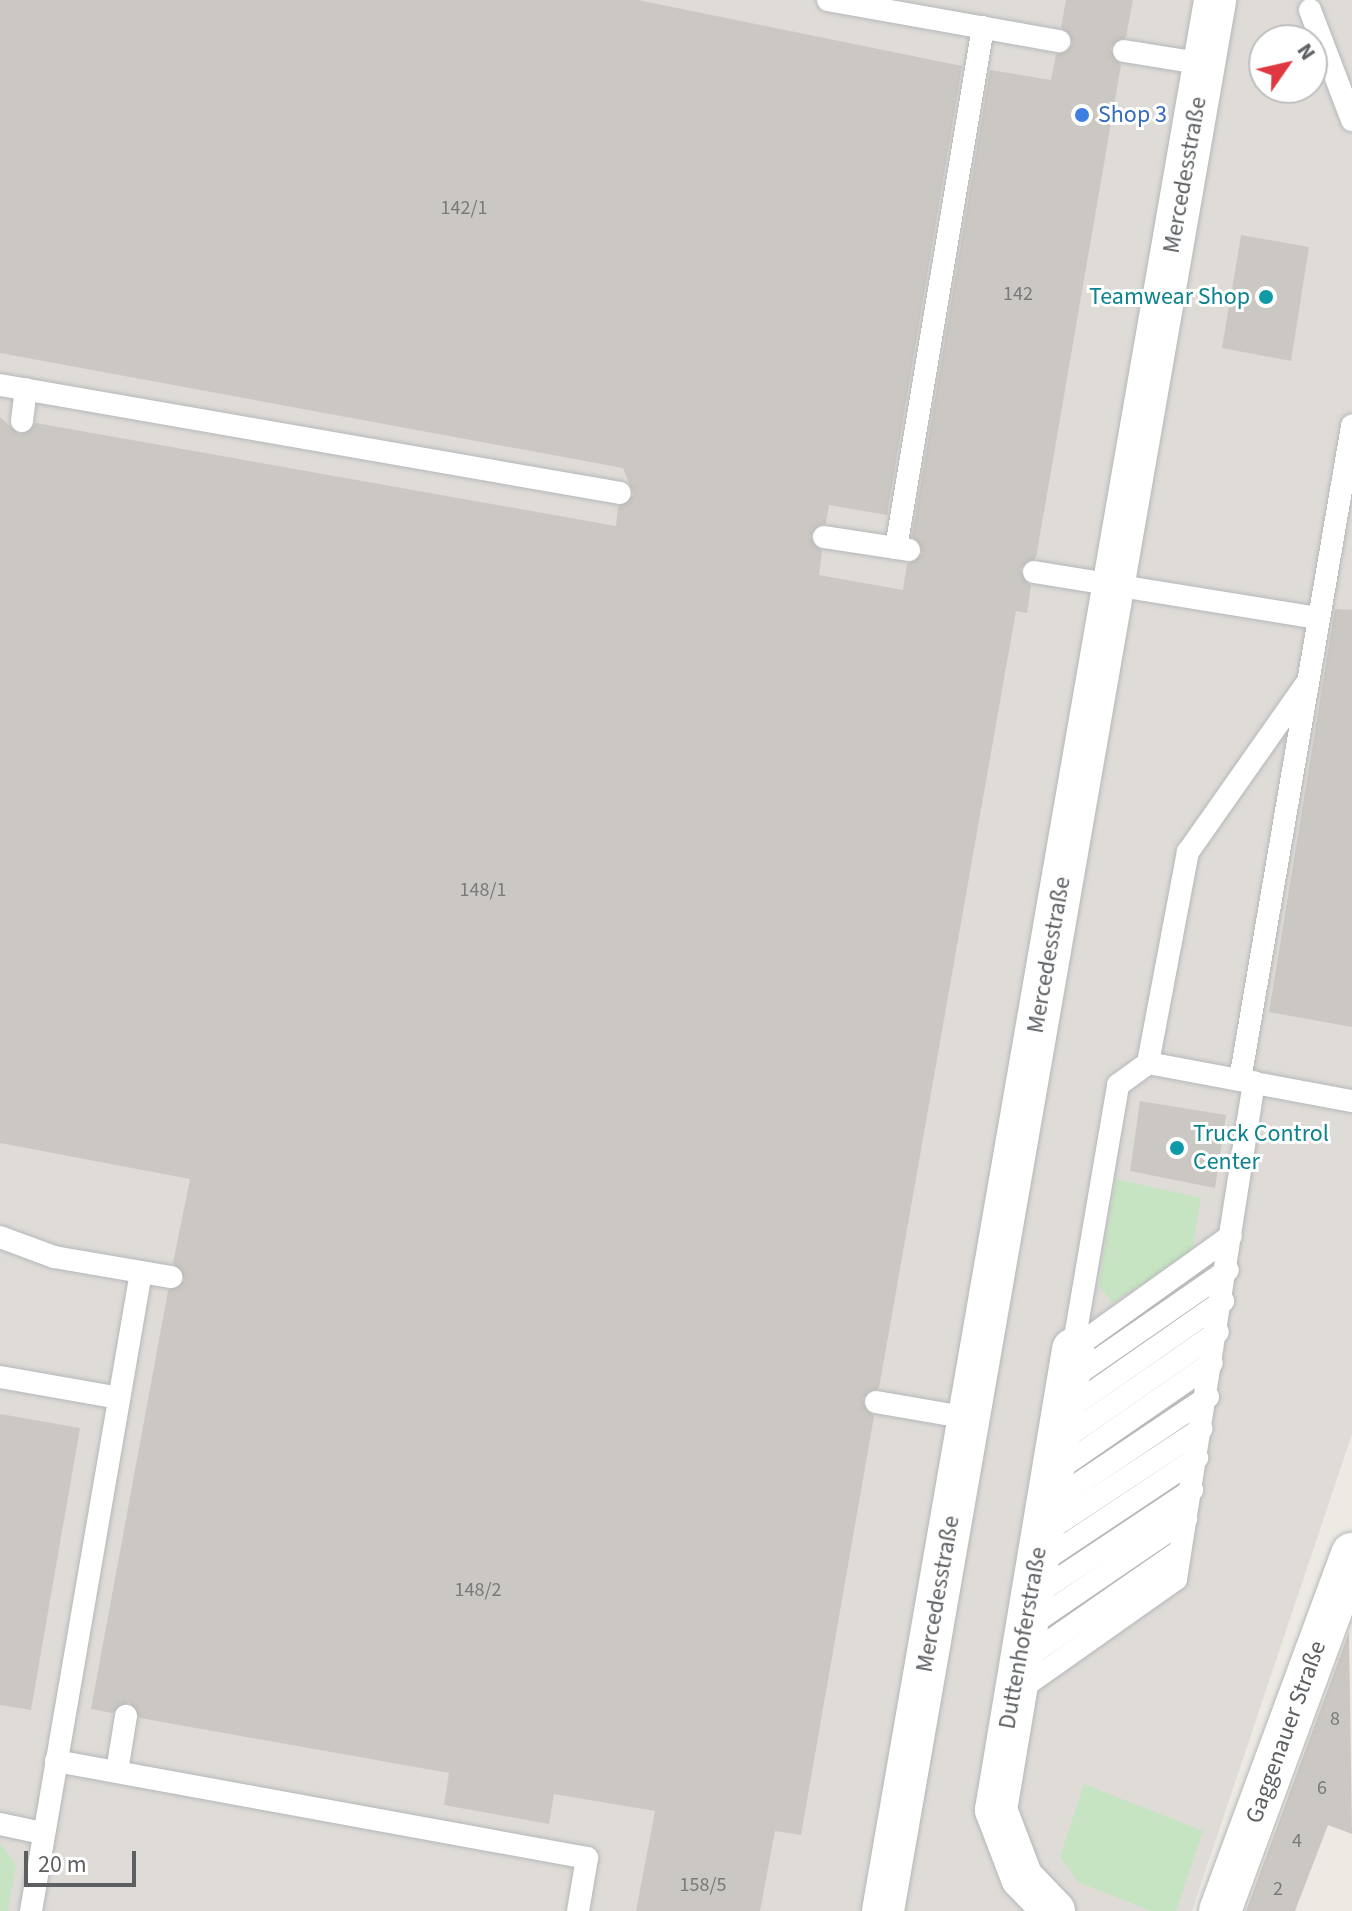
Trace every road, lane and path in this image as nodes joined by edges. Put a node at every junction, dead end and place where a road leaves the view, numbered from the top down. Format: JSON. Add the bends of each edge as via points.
{"nodes":[{"id":1,"x":828,"y":0,"type":"edge"},
{"id":2,"x":1215,"y":0,"type":"edge"},
{"id":3,"x":1310,"y":10,"type":"dead end"},
{"id":4,"x":983,"y":27,"type":"junction"},
{"id":5,"x":1059,"y":41,"type":"dead end"},
{"id":6,"x":1124,"y":51,"type":"dead end"},
{"id":7,"x":1204,"y":64,"type":"junction"},
{"id":8,"x":1352,"y":120,"type":"edge"},
{"id":9,"x":0,"y":385,"type":"edge"},
{"id":10,"x":26,"y":389,"type":"junction"},
{"id":11,"x":22,"y":421,"type":"dead end"},
{"id":12,"x":1352,"y":426,"type":"edge"},
{"id":13,"x":620,"y":493,"type":"dead end"},
{"id":14,"x":824,"y":537,"type":"dead end"},
{"id":15,"x":1034,"y":572,"type":"dead end"},
{"id":16,"x":1113,"y":585,"type":"junction"},
{"id":17,"x":1318,"y":618,"type":"junction"},
{"id":18,"x":1306,"y":684,"type":"junction"},
{"id":19,"x":1148,"y":1063,"type":"junction"},
{"id":20,"x":1247,"y":1081,"type":"junction"},
{"id":21,"x":1352,"y":1101,"type":"edge"},
{"id":22,"x":1231,"y":1236,"type":"junction"},
{"id":23,"x":0,"y":1237,"type":"edge"},
{"id":24,"x":1228,"y":1270,"type":"junction"},
{"id":25,"x":141,"y":1272,"type":"junction"},
{"id":26,"x":171,"y":1277,"type":"dead end"},
{"id":27,"x":1223,"y":1301,"type":"junction"},
{"id":28,"x":1218,"y":1332,"type":"junction"},
{"id":29,"x":1212,"y":1363,"type":"junction"},
{"id":30,"x":0,"y":1377,"type":"edge"},
{"id":31,"x":1208,"y":1397,"type":"junction"},
{"id":32,"x":119,"y":1398,"type":"junction"},
{"id":33,"x":876,"y":1402,"type":"dead end"},
{"id":34,"x":969,"y":1418,"type":"junction"},
{"id":35,"x":1201,"y":1429,"type":"junction"},
{"id":36,"x":1197,"y":1458,"type":"junction"},
{"id":37,"x":1192,"y":1490,"type":"junction"},
{"id":38,"x":1186,"y":1519,"type":"junction"},
{"id":39,"x":1044,"y":1521,"type":"junction"},
{"id":40,"x":1180,"y":1551,"type":"junction"},
{"id":41,"x":1352,"y":1554,"type":"edge"},
{"id":42,"x":126,"y":1716,"type":"dead end"},
{"id":43,"x":56,"y":1761,"type":"junction"},
{"id":44,"x":117,"y":1771,"type":"junction"},
{"id":45,"x":0,"y":1824,"type":"edge"},
{"id":46,"x":42,"y":1833,"type":"junction"},
{"id":47,"x":31,"y":1911,"type":"edge"},
{"id":48,"x":578,"y":1911,"type":"edge"},
{"id":49,"x":883,"y":1911,"type":"edge"},
{"id":50,"x":1054,"y":1911,"type":"edge"},
{"id":51,"x":1220,"y":1911,"type":"edge"}],
"edges":[{"from":1,"to":4,"type":"lane"},
{"from":2,"to":7,"type":"street","name":"Mercedesstraße"},
{"from":3,"to":8,"type":"lane"},
{"from":4,"to":5,"type":"lane"},
{"from":4,"to":14,"type":"lane","via":[[903,549]]},
{"from":6,"to":7,"type":"lane"},
{"from":7,"to":16,"type":"street","name":"Mercedesstraße"},
{"from":9,"to":10,"type":"lane"},
{"from":10,"to":11,"type":"lane"},
{"from":10,"to":13,"type":"lane"},
{"from":12,"to":17,"type":"lane"},
{"from":15,"to":16,"type":"lane"},
{"from":16,"to":17,"type":"lane"},
{"from":16,"to":34,"type":"street","name":"Mercedesstraße"},
{"from":17,"to":18,"type":"lane"},
{"from":18,"to":19,"type":"lane","via":[[1188,852]]},
{"from":18,"to":20,"type":"lane"},
{"from":19,"to":20,"type":"lane"},
{"from":19,"to":39,"type":"lane","via":[[1118,1085]]},
{"from":20,"to":21,"type":"lane"},
{"from":20,"to":22,"type":"lane"},
{"from":22,"to":24,"type":"lane"},
{"from":22,"to":39,"type":"lane"},
{"from":23,"to":25,"type":"lane","via":[[54,1257]]},
{"from":24,"to":27,"type":"lane"},
{"from":24,"to":39,"type":"lane"},
{"from":25,"to":26,"type":"lane"},
{"from":25,"to":32,"type":"lane"},
{"from":27,"to":28,"type":"lane"},
{"from":27,"to":39,"type":"lane"},
{"from":28,"to":29,"type":"lane"},
{"from":28,"to":39,"type":"lane"},
{"from":29,"to":31,"type":"lane"},
{"from":29,"to":39,"type":"lane"},
{"from":30,"to":32,"type":"lane"},
{"from":31,"to":35,"type":"lane"},
{"from":31,"to":39,"type":"lane"},
{"from":32,"to":43,"type":"lane"},
{"from":33,"to":34,"type":"lane"},
{"from":34,"to":49,"type":"street","name":"Mercedesstraße"},
{"from":35,"to":36,"type":"lane"},
{"from":35,"to":39,"type":"lane"},
{"from":36,"to":37,"type":"lane"},
{"from":36,"to":39,"type":"lane"},
{"from":37,"to":38,"type":"lane"},
{"from":37,"to":39,"type":"lane"},
{"from":38,"to":39,"type":"lane"},
{"from":38,"to":40,"type":"lane"},
{"from":39,"to":40,"type":"lane"},
{"from":39,"to":40,"type":"lane","via":[[1176,1579]]},
{"from":39,"to":50,"type":"street","name":"Duttenhoferstraße","via":[[996,1810],[1022,1878]]},
{"from":41,"to":51,"type":"street","name":"Gaggenauer Straße"},
{"from":42,"to":44,"type":"lane"},
{"from":43,"to":44,"type":"lane"},
{"from":43,"to":46,"type":"lane"},
{"from":44,"to":48,"type":"lane","via":[[587,1858]]},
{"from":45,"to":46,"type":"lane"},
{"from":46,"to":47,"type":"lane"}]}
